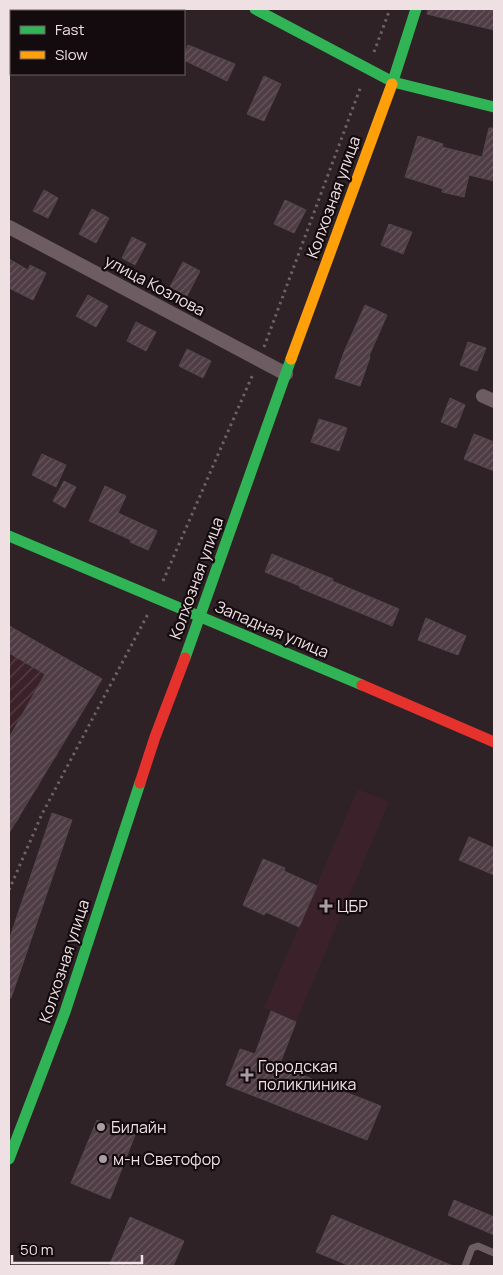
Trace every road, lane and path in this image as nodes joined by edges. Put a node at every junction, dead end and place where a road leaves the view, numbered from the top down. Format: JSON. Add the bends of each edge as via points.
{"nodes":[{"id":1,"x":255,"y":9,"type":"edge"},
{"id":2,"x":390,"y":9,"type":"edge"},
{"id":3,"x":416,"y":9,"type":"edge"},
{"id":4,"x":368,"y":69,"type":"junction"},
{"id":5,"x":393,"y":82,"type":"junction"},
{"id":6,"x":494,"y":107,"type":"edge"},
{"id":7,"x":9,"y":227,"type":"edge"},
{"id":8,"x":259,"y":360,"type":"junction"},
{"id":9,"x":286,"y":374,"type":"junction"},
{"id":10,"x":9,"y":536,"type":"edge"},
{"id":11,"x":156,"y":597,"type":"junction"},
{"id":12,"x":201,"y":616,"type":"junction"},
{"id":13,"x":494,"y":742,"type":"edge"},
{"id":14,"x":9,"y":890,"type":"edge"},
{"id":15,"x":9,"y":1159,"type":"edge"},
{"id":16,"x":494,"y":1253,"type":"edge"},
{"id":17,"x":465,"y":1266,"type":"edge"}],
"edges":[{"from":1,"to":4,"type":"street"},
{"from":2,"to":4,"type":"path"},
{"from":3,"to":5,"type":"street","name":"Колхозная улица"},
{"from":4,"to":5,"type":"street"},
{"from":4,"to":8,"type":"path"},
{"from":5,"to":6,"type":"street"},
{"from":5,"to":9,"type":"street","name":"Колхозная улица"},
{"from":7,"to":8,"type":"street","name":"улица Козлова"},
{"from":8,"to":9,"type":"street","name":"улица Козлова"},
{"from":8,"to":11,"type":"path"},
{"from":9,"to":12,"type":"street","name":"Колхозная улица"},
{"from":10,"to":11,"type":"street","name":"Западная улица"},
{"from":11,"to":12,"type":"street","name":"Западная улица"},
{"from":11,"to":14,"type":"path","via":[[42,814]]},
{"from":12,"to":13,"type":"street","name":"Западная улица"},
{"from":12,"to":15,"type":"street","name":"Колхозная улица","via":[[155,737],[65,1012]]},
{"from":16,"to":17,"type":"lane","via":[[478,1246],[472,1248]]}]}
